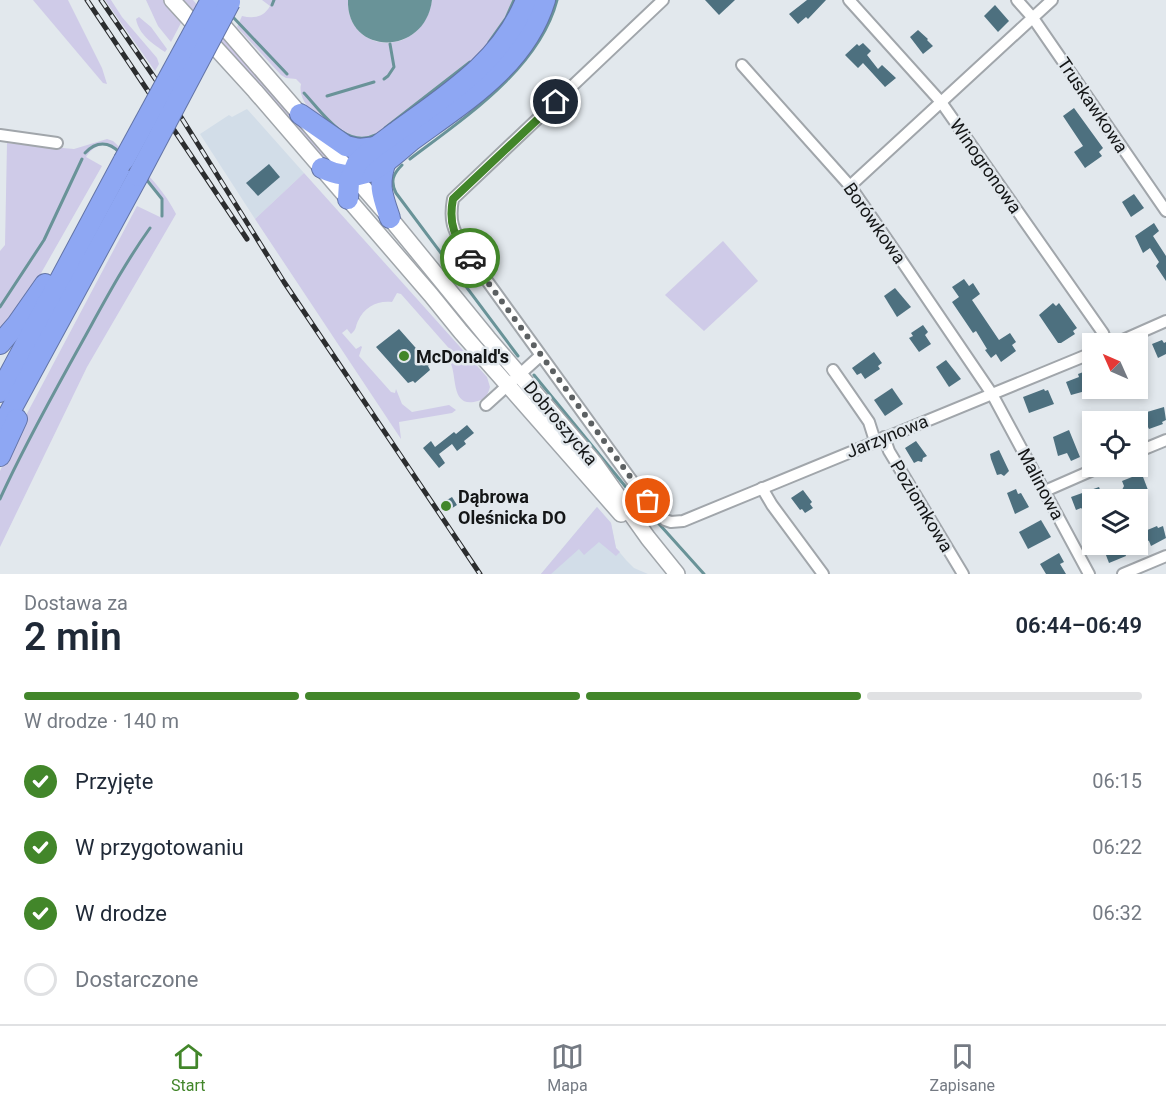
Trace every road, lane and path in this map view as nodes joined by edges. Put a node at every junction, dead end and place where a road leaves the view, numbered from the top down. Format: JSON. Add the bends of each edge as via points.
{"nodes":[{"id":1,"x":172,"y":0,"type":"edge"},
{"id":2,"x":201,"y":0,"type":"edge"},
{"id":3,"x":526,"y":0,"type":"edge"},
{"id":4,"x":545,"y":0,"type":"edge"},
{"id":5,"x":663,"y":0,"type":"edge"},
{"id":6,"x":849,"y":0,"type":"edge"},
{"id":7,"x":1017,"y":0,"type":"edge"},
{"id":8,"x":1052,"y":0,"type":"edge"},
{"id":9,"x":224,"y":1,"type":"edge"},
{"id":10,"x":1033,"y":18,"type":"junction"},
{"id":11,"x":742,"y":64,"type":"dead end"},
{"id":12,"x":941,"y":102,"type":"junction"},
{"id":13,"x":300,"y":114,"type":"junction"},
{"id":14,"x":0,"y":135,"type":"edge"},
{"id":15,"x":57,"y":142,"type":"dead end"},
{"id":16,"x":382,"y":153,"type":"junction"},
{"id":17,"x":322,"y":168,"type":"junction"},
{"id":18,"x":352,"y":174,"type":"junction"},
{"id":19,"x":850,"y":186,"type":"junction"},
{"id":20,"x":105,"y":195,"type":"junction"},
{"id":21,"x":348,"y":199,"type":"junction"},
{"id":22,"x":1166,"y":211,"type":"edge"},
{"id":23,"x":390,"y":218,"type":"junction"},
{"id":24,"x":75,"y":294,"type":"junction"},
{"id":25,"x":1166,"y":321,"type":"edge"},
{"id":26,"x":1103,"y":333,"type":"edge"},
{"id":27,"x":1139,"y":333,"type":"edge"},
{"id":28,"x":0,"y":344,"type":"edge"},
{"id":29,"x":540,"y":356,"type":"junction"},
{"id":30,"x":1082,"y":357,"type":"edge"},
{"id":31,"x":833,"y":370,"type":"dead end"},
{"id":32,"x":520,"y":374,"type":"junction"},
{"id":33,"x":508,"y":385,"type":"junction"},
{"id":34,"x":0,"y":392,"type":"edge"},
{"id":35,"x":992,"y":394,"type":"junction"},
{"id":36,"x":486,"y":405,"type":"dead end"},
{"id":37,"x":0,"y":430,"type":"edge"},
{"id":38,"x":880,"y":439,"type":"junction"},
{"id":39,"x":1166,"y":440,"type":"edge"},
{"id":40,"x":1148,"y":447,"type":"edge"},
{"id":41,"x":0,"y":456,"type":"edge"},
{"id":42,"x":1082,"y":475,"type":"edge"},
{"id":43,"x":762,"y":488,"type":"junction"},
{"id":44,"x":1045,"y":491,"type":"junction"},
{"id":45,"x":648,"y":538,"type":"junction"},
{"id":46,"x":1166,"y":556,"type":"edge"},
{"id":47,"x":677,"y":574,"type":"edge"},
{"id":48,"x":823,"y":574,"type":"edge"},
{"id":49,"x":963,"y":574,"type":"edge"},
{"id":50,"x":1089,"y":574,"type":"edge"},
{"id":51,"x":1123,"y":574,"type":"edge"}],
"edges":[{"from":1,"to":17,"type":"main road","name":"Dobroszycka"},
{"from":2,"to":13,"type":"main road","name":"Dobroszycka"},
{"from":3,"to":16,"type":"highway","via":[[506,38],[482,65]]},
{"from":4,"to":16,"type":"highway","via":[[534,28],[506,67],[476,94]]},
{"from":5,"to":29,"type":"street","via":[[453,199],[452,226],[464,249]]},
{"from":6,"to":12,"type":"street","name":"Winogronowa"},
{"from":7,"to":10,"type":"street","name":"Truskawkowa"},
{"from":8,"to":10,"type":"street"},
{"from":9,"to":20,"type":"highway","bridge":true},
{"from":9,"to":24,"type":"highway","bridge":true},
{"from":10,"to":12,"type":"street"},
{"from":10,"to":22,"type":"street","name":"Truskawkowa"},
{"from":11,"to":19,"type":"street","name":"Borówkowa"},
{"from":12,"to":19,"type":"street"},
{"from":12,"to":26,"type":"street","name":"Winogronowa"},
{"from":13,"to":16,"type":"highway","via":[[346,146]]},
{"from":13,"to":18,"type":"main road","name":"Dobroszycka"},
{"from":14,"to":15,"type":"street"},
{"from":16,"to":18,"type":"highway","via":[[357,163]]},
{"from":16,"to":23,"type":"highway","via":[[381,193]]},
{"from":17,"to":18,"type":"highway"},
{"from":17,"to":21,"type":"main road","name":"Dobroszycka"},
{"from":18,"to":21,"type":"highway"},
{"from":18,"to":23,"type":"main road","name":"Dobroszycka"},
{"from":19,"to":35,"type":"street","name":"Borówkowa"},
{"from":20,"to":28,"type":"highway"},
{"from":20,"to":34,"type":"highway"},
{"from":21,"to":33,"type":"main road","name":"Dobroszycka"},
{"from":23,"to":32,"type":"main road","name":"Dobroszycka"},
{"from":24,"to":37,"type":"highway"},
{"from":24,"to":41,"type":"highway"},
{"from":25,"to":27,"type":"street"},
{"from":29,"to":32,"type":"street"},
{"from":29,"to":43,"type":"street","name":"Jarzynowa","via":[[635,485],[671,522],[683,521]]},
{"from":30,"to":35,"type":"street","name":"Jarzynowa"},
{"from":31,"to":38,"type":"street","name":"Poziomkowa"},
{"from":32,"to":33,"type":"street"},
{"from":32,"to":45,"type":"main road","name":"Dobroszycka","via":[[594,462]]},
{"from":33,"to":36,"type":"street","name":"Dobroszycka"},
{"from":33,"to":45,"type":"main road","name":"Dobroszycka","via":[[626,520]]},
{"from":35,"to":38,"type":"street","name":"Jarzynowa"},
{"from":35,"to":44,"type":"street","name":"Malinowa"},
{"from":38,"to":43,"type":"street","name":"Jarzynowa"},
{"from":38,"to":49,"type":"street","name":"Poziomkowa"},
{"from":39,"to":40,"type":"street"},
{"from":42,"to":44,"type":"street"},
{"from":43,"to":48,"type":"street"},
{"from":44,"to":50,"type":"street","name":"Malinowa"},
{"from":45,"to":47,"type":"main road","name":"Dobroszycka"},
{"from":46,"to":51,"type":"street"}]}
